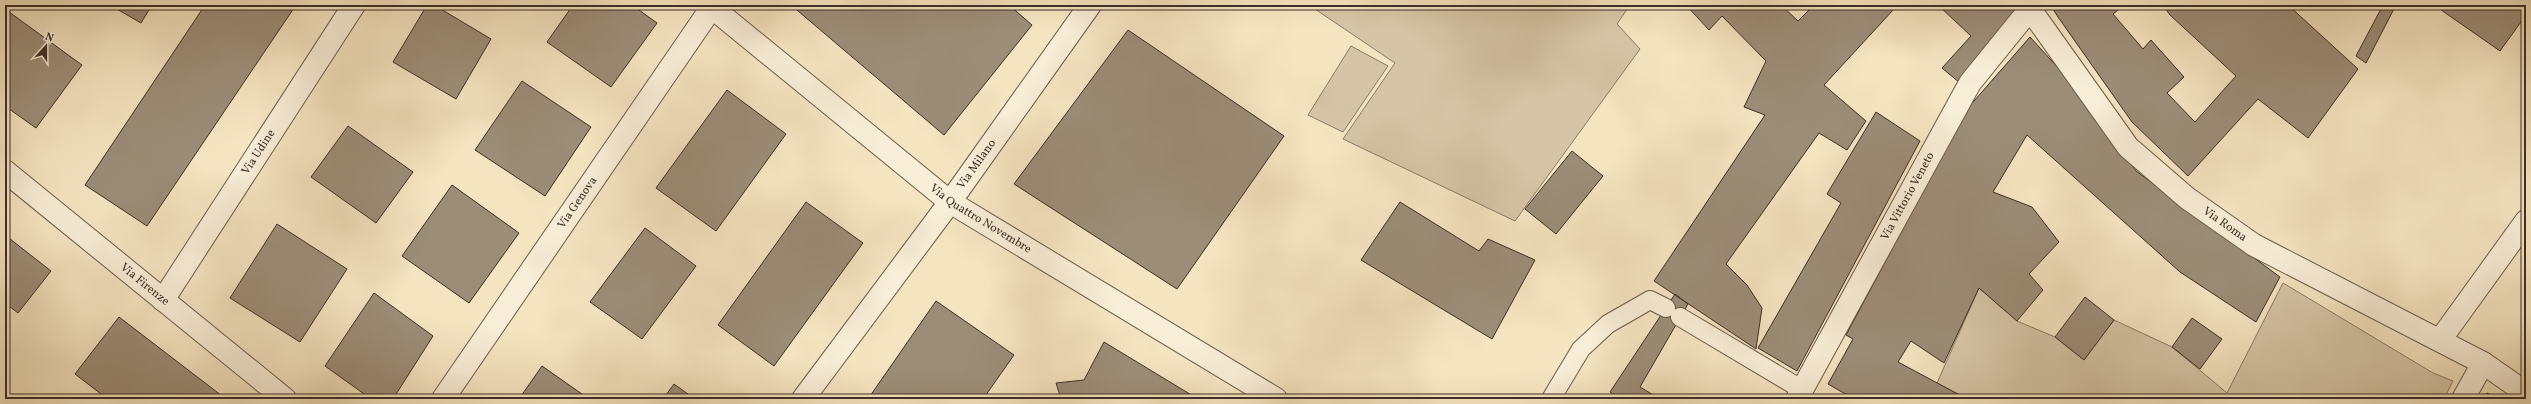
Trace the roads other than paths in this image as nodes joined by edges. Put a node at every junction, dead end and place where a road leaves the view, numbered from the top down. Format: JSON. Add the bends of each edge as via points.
{"nodes":[{"id":1,"x":354,"y":5,"type":"edge"},
{"id":2,"x":1090,"y":5,"type":"edge"},
{"id":3,"x":710,"y":6,"type":"edge"},
{"id":4,"x":2032,"y":7,"type":"edge"},
{"id":5,"x":5,"y":171,"type":"edge"},
{"id":6,"x":950,"y":202,"type":"junction"},
{"id":7,"x":2526,"y":221,"type":"edge"},
{"id":8,"x":163,"y":300,"type":"junction"},
{"id":9,"x":2440,"y":340,"type":"junction"},
{"id":10,"x":2483,"y":363,"type":"junction"},
{"id":11,"x":2526,"y":392,"type":"edge"},
{"id":12,"x":1799,"y":394,"type":"edge"},
{"id":13,"x":285,"y":399,"type":"edge"},
{"id":14,"x":443,"y":399,"type":"edge"},
{"id":15,"x":803,"y":399,"type":"edge"},
{"id":16,"x":1276,"y":399,"type":"edge"},
{"id":17,"x":1551,"y":399,"type":"edge"},
{"id":18,"x":2463,"y":399,"type":"edge"}],
"edges":[{"from":1,"to":8,"type":"street","name":"Via Udine"},
{"from":2,"to":6,"type":"street","name":"Via Milano"},
{"from":3,"to":6,"type":"street","name":"Via Quattro Novembre"},
{"from":3,"to":14,"type":"street","name":"Via Genova"},
{"from":4,"to":9,"type":"street","name":"Via Roma","via":[[2128,147],[2188,198],[2254,245]]},
{"from":4,"to":12,"type":"street","name":"Via Vittorio Veneto","via":[[1970,83]]},
{"from":5,"to":8,"type":"street","name":"Via Firenze"},
{"from":6,"to":15,"type":"street","name":"Via Milano"},
{"from":6,"to":16,"type":"street","name":"Via Quattro Novembre"},
{"from":7,"to":9,"type":"street"},
{"from":8,"to":13,"type":"street","name":"Via Firenze"},
{"from":9,"to":10,"type":"street","name":"Via Roma"},
{"from":10,"to":11,"type":"street","name":"Via Roma"},
{"from":10,"to":18,"type":"street"},
{"from":12,"to":17,"type":"lane","via":[[1650,300],[1608,324],[1581,349]]}]}
